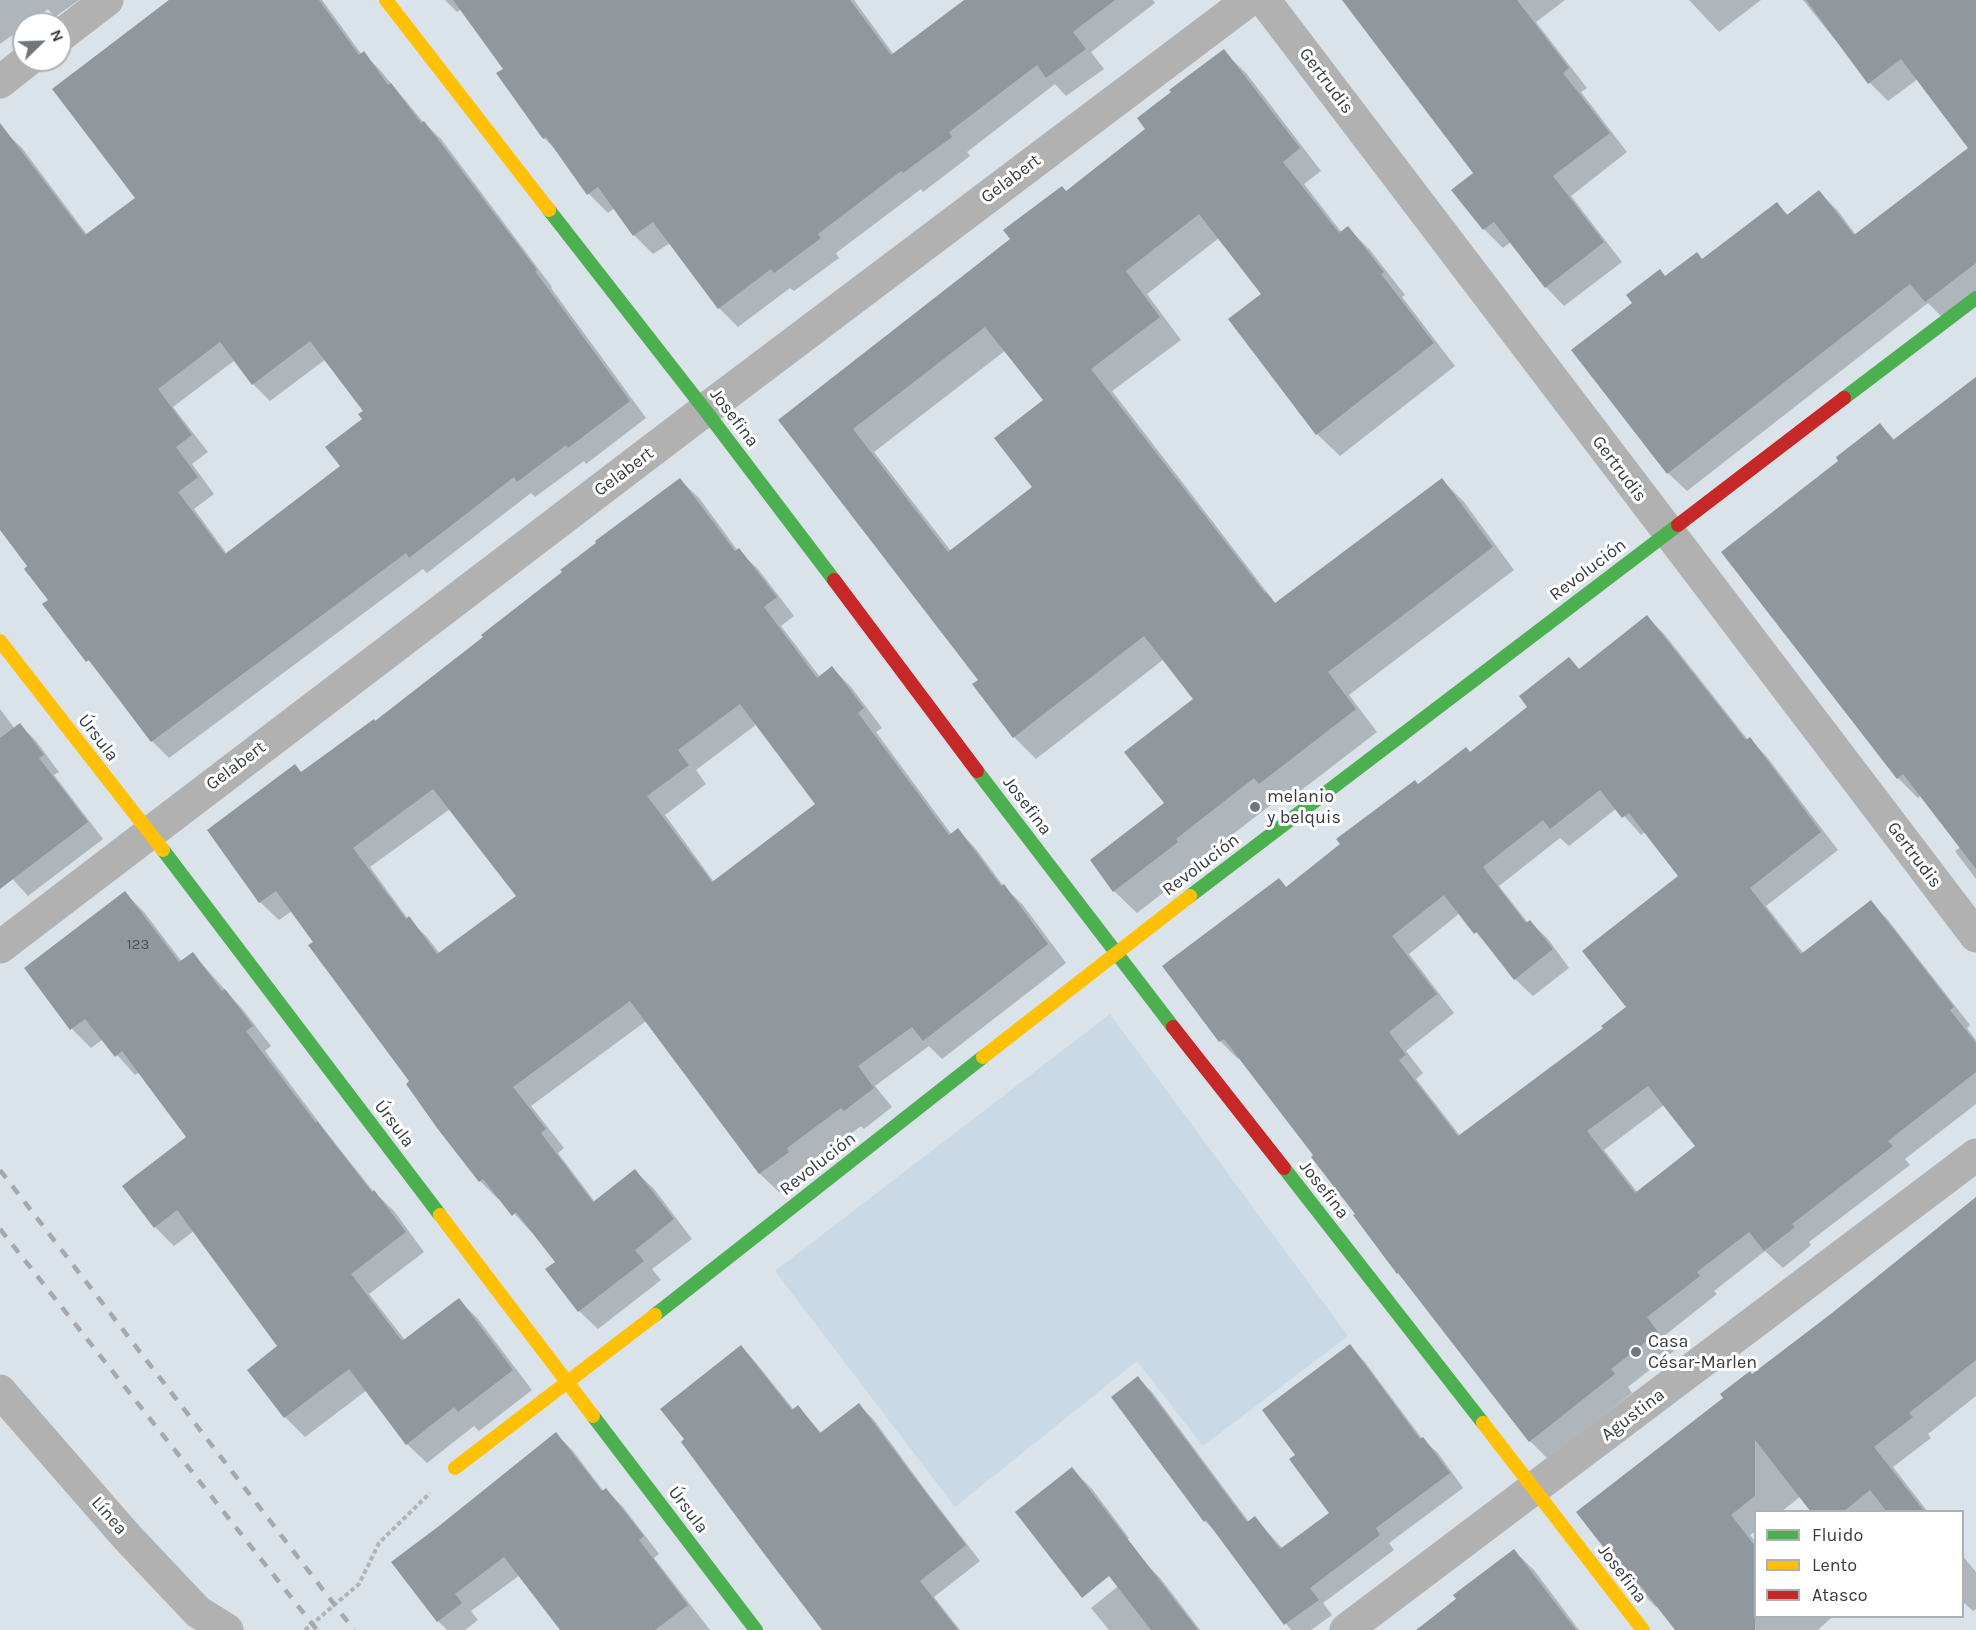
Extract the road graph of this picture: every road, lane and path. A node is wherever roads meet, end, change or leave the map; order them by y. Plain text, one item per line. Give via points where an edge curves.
1 (106, 0) edge
2 (386, 0) edge
3 (1249, 0) edge
4 (1264, 0) edge
5 (72, 27) edge
6 (13, 72) edge
7 (0, 82) edge
8 (1976, 298) edge
9 (705, 410) junction
10 (1667, 532) junction
11 (0, 641) edge
12 (149, 832) junction
13 (1976, 936) edge
14 (0, 947) edge
15 (1115, 953) junction
16 (1976, 1155) edge
17 (568, 1383) junction
18 (0, 1391) edge
19 (455, 1468) joint
20 (1535, 1489) junction
21 (227, 1630) edge
22 (305, 1630) edge
23 (756, 1630) edge
24 (1346, 1630) edge
25 (1643, 1630) edge

1 - 5 street
2 - 9 street, Josefina
3 - 9 street, Gelabert
4 - 10 street, Gertrudis
6 - 7 street
8 - 10 street, Revolución
9 - 12 street, Gelabert
9 - 15 street, Josefina
10 - 13 street, Gertrudis
10 - 15 street, Revolución
11 - 12 street, Úrsula
12 - 14 street, Gelabert
12 - 17 street, Úrsula
15 - 17 street, Revolución
15 - 20 street, Josefina
16 - 20 street, Agustina
17 - 19 street, Revolución
17 - 23 street, Úrsula
18 - 21 street, Línea via 198,1612
19 - 22 path via 379,1543 359,1584
20 - 24 street, Agustina
20 - 25 street, Josefina

